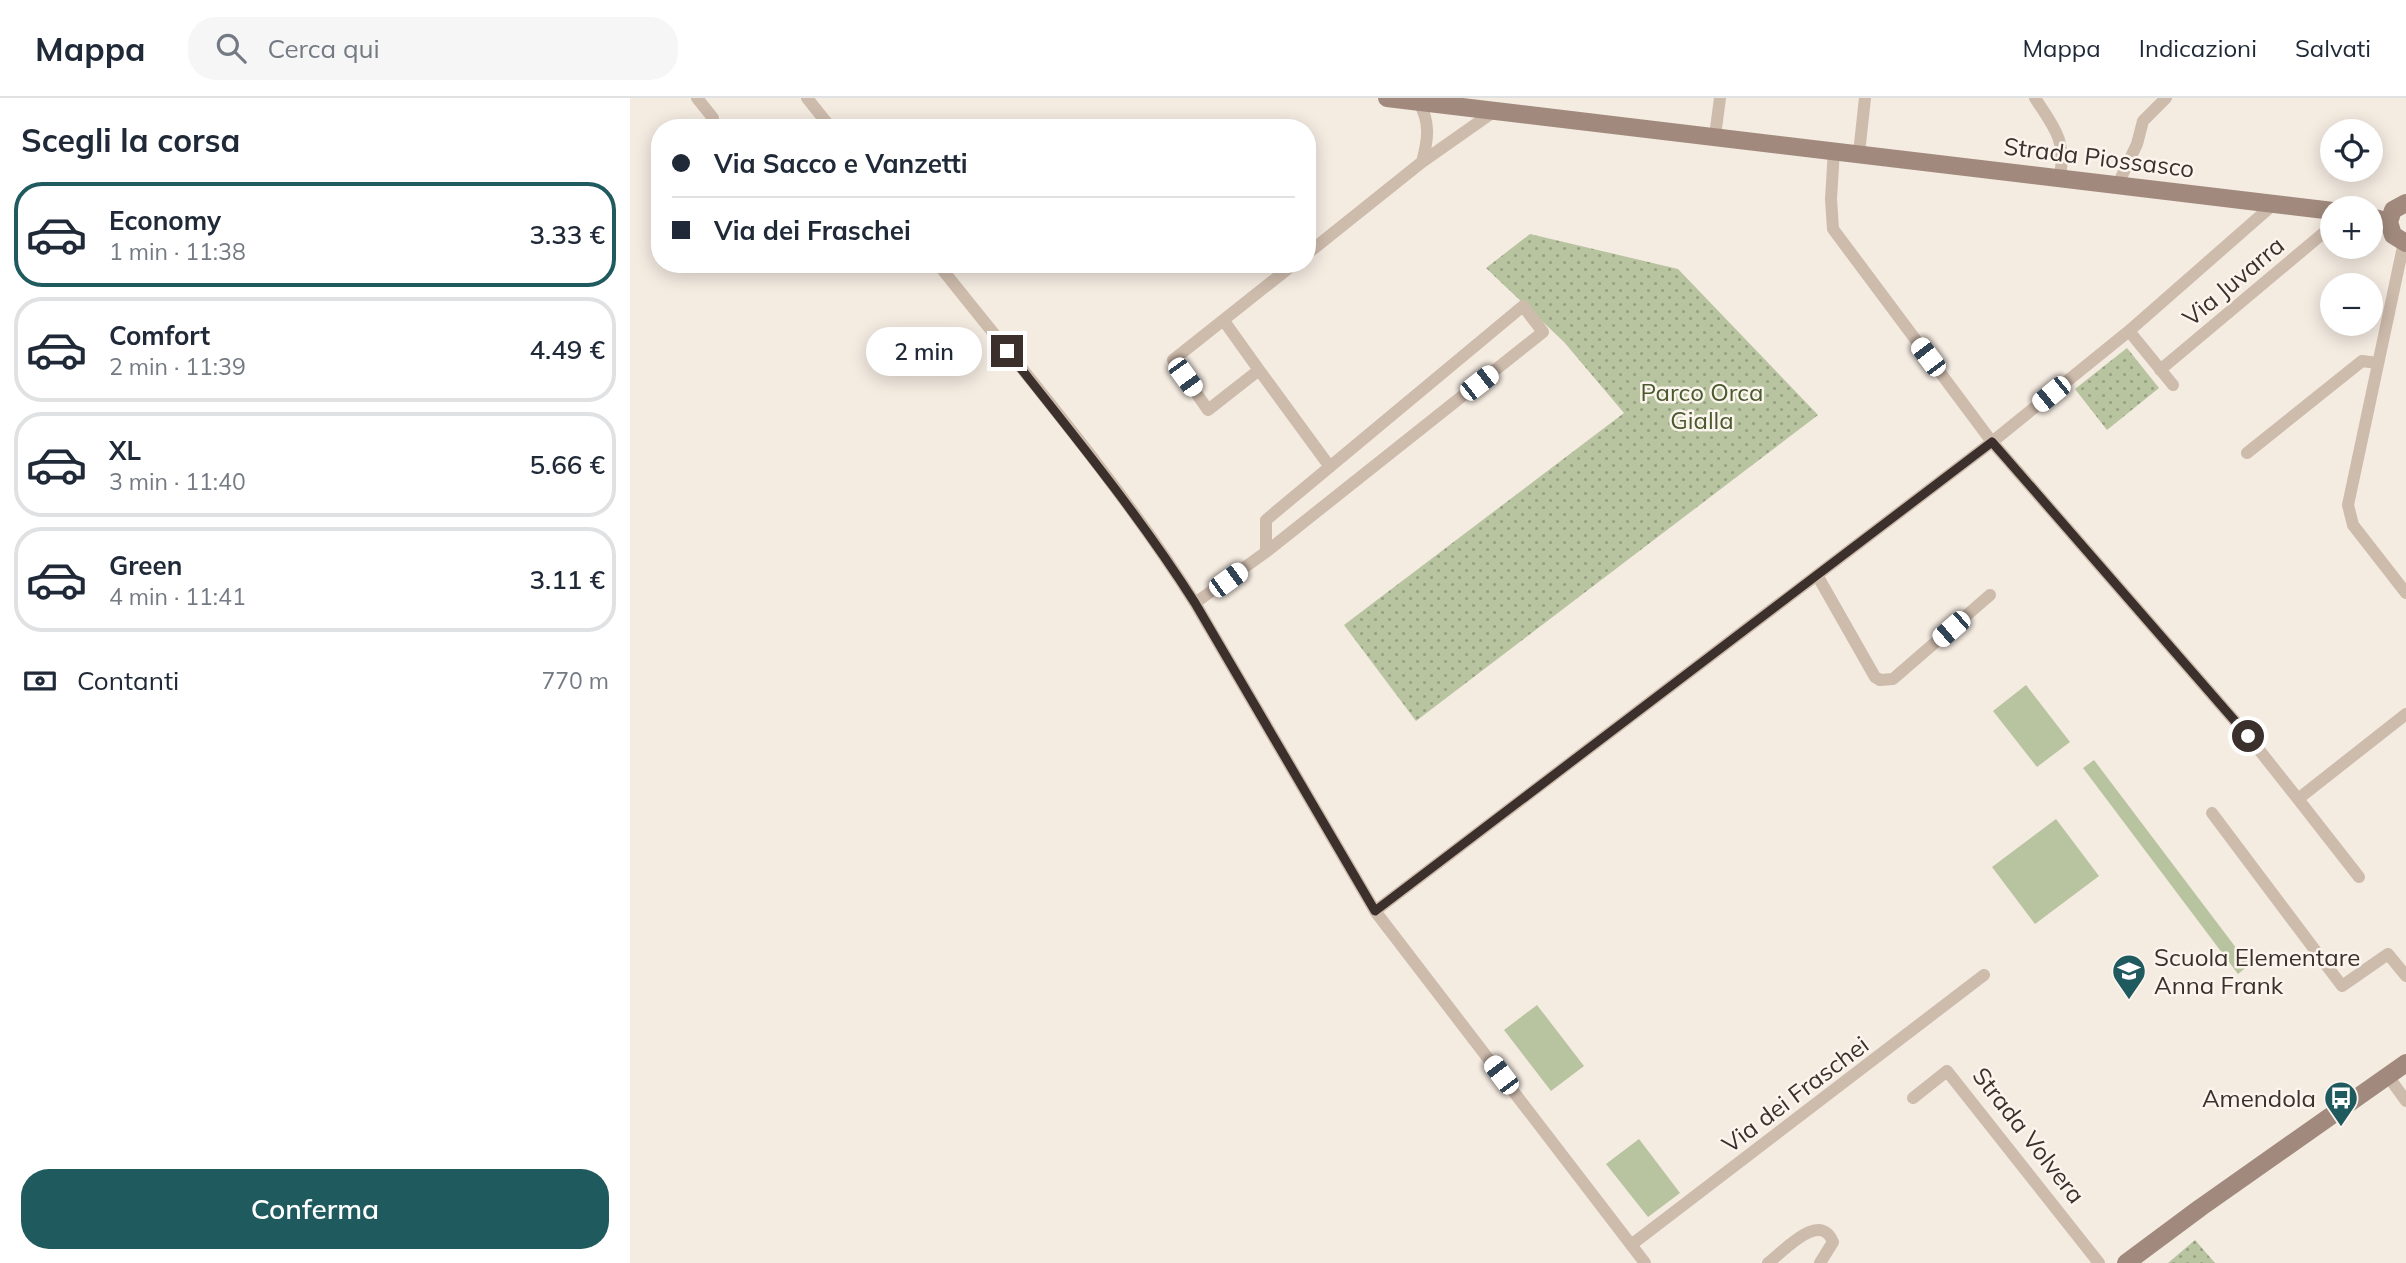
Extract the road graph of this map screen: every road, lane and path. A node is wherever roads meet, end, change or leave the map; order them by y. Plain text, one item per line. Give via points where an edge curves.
1 (697, 98) edge
2 (807, 98) edge
3 (1387, 98) edge
4 (1720, 98) edge
5 (1866, 98) edge
6 (2035, 98) edge
7 (2166, 98) edge
8 (1418, 102) junction
9 (1496, 110) junction
10 (713, 118) dead end
11 (824, 119) edge
12 (1715, 136) junction
13 (1834, 150) junction
14 (1859, 153) junction
15 (1422, 162) junction
16 (2060, 177) junction
17 (2118, 184) junction
18 (2274, 203) junction
19 (2406, 203) edge
20 (2320, 209) edge
21 (2383, 218) edge
22 (2383, 223) edge
23 (2320, 236) edge
24 (2405, 243) edge
25 (1316, 247) edge
26 (946, 273) edge
27 (1283, 273) edge
28 (1224, 321) junction
29 (2129, 331) junction
30 (2377, 363) junction
31 (1259, 370) junction
32 (2160, 370) junction
33 (2173, 385) dead end
34 (1992, 442) junction
35 (2247, 453) dead end
36 (1330, 467) junction
37 (1266, 552) junction
38 (1817, 575) junction
39 (2406, 593) edge
40 (1990, 595) dead end
41 (1195, 603) junction
42 (2406, 714) edge
43 (2298, 799) junction
44 (2212, 813) dead end
45 (2359, 877) dead end
46 (1375, 911) junction
47 (1984, 975) dead end
48 (2406, 976) edge
49 (2406, 1063) edge
50 (2388, 1076) junction
51 (1913, 1098) dead end
52 (2406, 1101) edge
53 (1631, 1245) junction
54 (1645, 1263) edge
55 (1769, 1263) edge
56 (1820, 1263) edge
57 (2099, 1263) edge
58 (2126, 1263) edge

1 - 10 street
2 - 11 street
3 - 8 street, Strada Piossasco
4 - 12 street
5 - 14 street
6 - 16 street via 2058,134
7 - 17 street via 2143,121
8 - 9 street, Strada Piossasco
8 - 15 street via 1428,126
9 - 12 street, Strada Piossasco
9 - 15 street
12 - 13 street, Strada Piossasco
13 - 14 street, Strada Piossasco
13 - 34 street via 1833,229
14 - 16 street, Strada Piossasco
15 - 25 street
16 - 17 street, Strada Piossasco
17 - 18 street, Strada Piossasco
18 - 20 street, Strada Piossasco
18 - 29 street
19 - 21 street
22 - 24 street
23 - 32 street, Via Juvarra
24 - 30 street
26 - 41 street via 1126,502
27 - 28 street
28 - 31 street
28 - 31 street via 1173,360 1208,410
29 - 32 street
29 - 34 street
30 - 35 street via 2362,361
30 - 39 street via 2348,505 2353,525
31 - 36 street
32 - 33 street
34 - 38 street
34 - 43 street
36 - 37 street via 1266,520
36 - 37 street via 1523,306 1544,332
37 - 41 street
38 - 40 street via 1880,680 1893,679
38 - 46 street
41 - 46 street
42 - 43 street
43 - 45 street
44 - 48 street via 2342,986 2388,954
46 - 53 street
47 - 53 street, Via dei Fraschei
49 - 50 street
50 - 52 street
50 - 58 street
51 - 57 street, Strada Volvera via 1947,1071
53 - 54 street
55 - 56 street via 1816,1229 1830,1234 1833,1241

